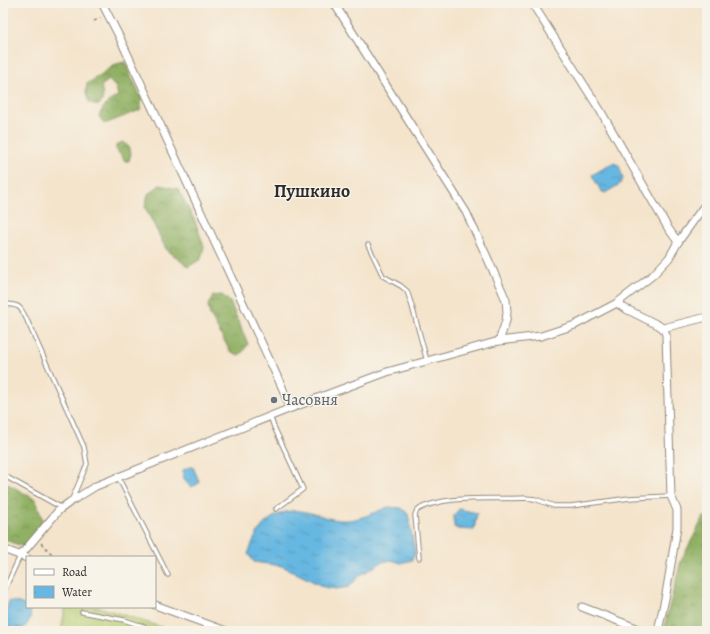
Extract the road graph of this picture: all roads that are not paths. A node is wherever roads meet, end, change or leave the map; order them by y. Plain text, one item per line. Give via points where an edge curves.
1 (102, 3) edge
2 (334, 3) edge
3 (532, 3) edge
4 (707, 202) edge
5 (678, 242) junction
6 (368, 245) dead end
7 (3, 302) edge
8 (617, 302) junction
9 (707, 317) edge
10 (663, 328) junction
11 (499, 341) junction
12 (428, 361) junction
13 (290, 408) junction
14 (270, 416) junction
15 (3, 475) edge
16 (118, 477) junction
17 (671, 496) junction
18 (72, 500) junction
19 (62, 508) junction
20 (276, 509) dead end
21 (3, 549) edge
22 (24, 557) edge
23 (419, 558) dead end
24 (168, 575) dead end
25 (3, 593) edge
26 (156, 605) edge
27 (582, 607) dead end
28 (82, 612) dead end
29 (158, 631) edge
30 (226, 631) edge
31 (644, 631) edge
32 (658, 631) edge

1 - 13 street
2 - 11 street via 466,212 506,300 506,321
3 - 5 street via 600,110
4 - 5 street
5 - 8 street via 669,258 653,275
6 - 12 lane via 383,276 407,291
7 - 18 lane via 21,307 84,447 87,464
8 - 10 street
8 - 11 street via 574,325 541,336
9 - 10 street
10 - 17 street via 668,345
11 - 12 street
12 - 13 street via 357,382
13 - 14 street
14 - 16 street
14 - 20 lane via 303,489
15 - 19 lane
16 - 18 street
16 - 24 lane
17 - 23 lane via 630,498 571,506 554,506 525,498 450,501 424,506 417,510 415,515
17 - 32 street via 677,510 677,528
18 - 19 street
19 - 22 street via 36,538
21 - 22 street
22 - 25 lane
26 - 30 street
27 - 31 street
28 - 29 lane via 124,620

